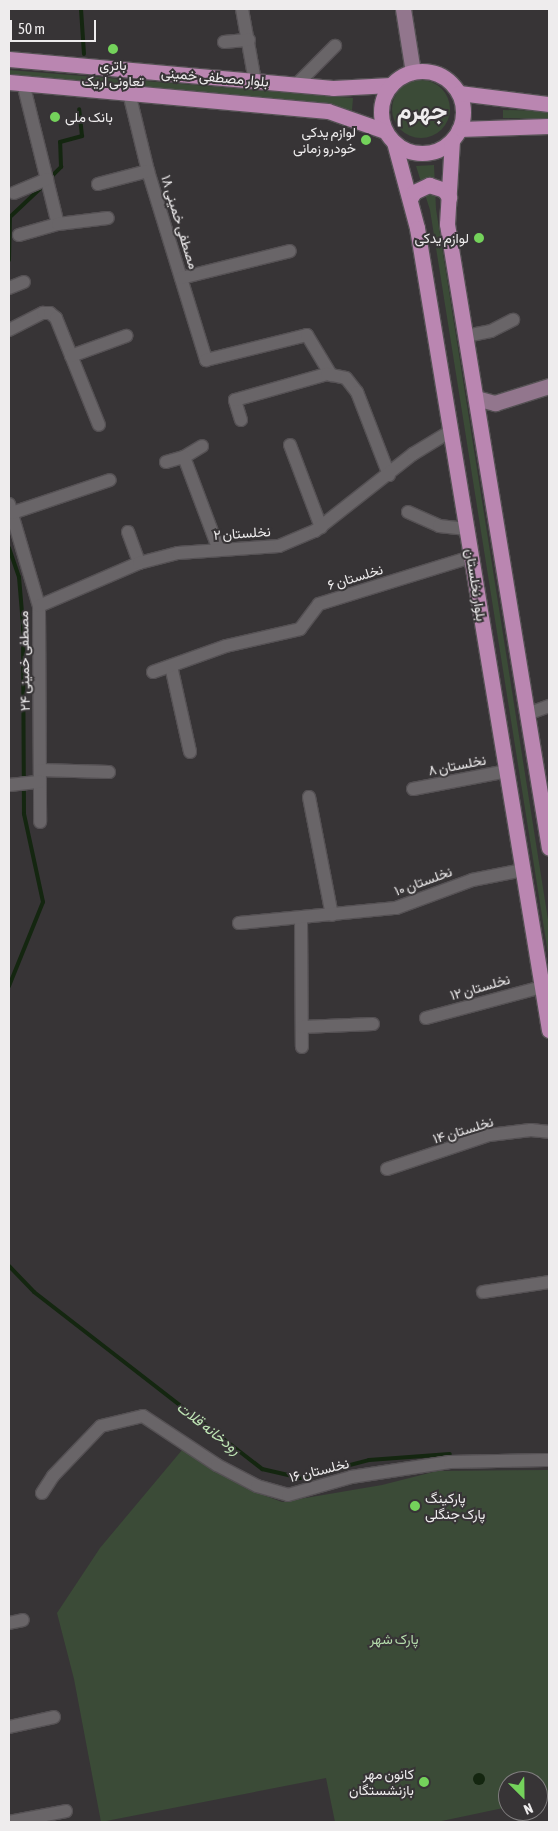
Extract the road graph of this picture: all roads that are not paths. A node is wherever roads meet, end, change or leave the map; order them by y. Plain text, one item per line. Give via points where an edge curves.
1 (242, 9) edge
2 (402, 9) edge
3 (249, 40) junction
4 (224, 42) dead end
5 (335, 46) dead end
6 (9, 58) edge
7 (413, 72) junction
8 (255, 81) junction
9 (16, 82) edge
10 (297, 84) junction
11 (390, 85) junction
12 (129, 93) junction
13 (459, 93) junction
14 (549, 104) edge
15 (549, 126) edge
16 (456, 134) junction
17 (389, 136) junction
18 (148, 171) junction
19 (47, 180) junction
20 (98, 184) dead end
21 (14, 193) dead end
22 (449, 197) junction
23 (410, 199) junction
24 (108, 218) dead end
25 (58, 224) junction
26 (19, 235) dead end
27 (290, 251) dead end
28 (181, 278) junction
29 (24, 282) dead end
30 (9, 288) edge
31 (513, 320) dead end
32 (9, 330) edge
33 (126, 336) dead end
34 (466, 336) junction
35 (71, 356) junction
36 (331, 375) junction
37 (549, 386) edge
38 (476, 398) junction
39 (241, 420) dead end
40 (99, 425) dead end
41 (451, 431) junction
42 (290, 445) dead end
43 (202, 446) dead end
44 (184, 457) junction
45 (166, 462) dead end
46 (389, 475) junction
47 (110, 480) dead end
48 (10, 509) edge
49 (408, 512) dead end
50 (321, 527) junction
51 (467, 528) junction
52 (128, 532) dead end
53 (219, 550) junction
54 (471, 557) junction
55 (139, 563) junction
56 (39, 606) junction
57 (171, 666) junction
58 (152, 672) dead end
59 (549, 706) edge
60 (527, 714) junction
61 (190, 752) dead end
62 (506, 771) junction
63 (109, 772) dead end
64 (40, 776) junction
65 (9, 785) edge
66 (413, 789) dead end
67 (309, 797) dead end
68 (40, 822) dead end
69 (547, 824) edge
70 (549, 848) edge
71 (523, 870) junction
72 (332, 916) junction
73 (301, 918) junction
74 (239, 923) dead end
75 (542, 986) junction
76 (426, 1018) dead end
77 (373, 1024) dead end
78 (302, 1027) junction
79 (549, 1030) edge
80 (302, 1047) dead end
81 (549, 1132) edge
82 (388, 1169) dead end
83 (549, 1282) edge
84 (483, 1292) dead end
85 (549, 1460) edge
86 (42, 1493) dead end
87 (23, 1620) dead end
88 (9, 1623) edge
89 (54, 1717) dead end
90 (9, 1727) edge
91 (66, 1811) dead end
92 (9, 1822) edge

1 - 3 street
2 - 7 street
3 - 4 street
3 - 8 street
5 - 10 street
6 - 8 main road, بلوار مصطفی خمینی
7 - 11 main road
7 - 13 main road via 440,75
8 - 10 main road, بلوار مصطفی خمینی
9 - 12 main road, بلوار مصطفی خمینی
9 - 19 street
10 - 11 main road, بلوار مصطفی خمینی via 333,88
11 - 17 main road via 381,107
12 - 17 main road, بلوار مصطفی خمینی via 328,111
12 - 18 street, مصطفی خمینی ۱۸
13 - 14 main road
13 - 16 main road via 462,105
15 - 16 main road
16 - 17 main road via 436,150 417,152
16 - 22 main road
17 - 23 main road, بلوار نخلستان
18 - 20 street
18 - 28 street, مصطفی خمینی ۱۸
19 - 21 street
19 - 25 street
22 - 23 main road via 437,186 429,186 421,188
22 - 34 main road via 447,224
23 - 41 main road, بلوار نخلستان
24 - 25 street
25 - 26 street
27 - 28 street
28 - 36 street, مصطفی خمینی ۱۸ via 206,360 307,335
29 - 30 street
31 - 34 street via 490,331
32 - 35 street via 50,313 56,318
33 - 35 street
34 - 38 main road
35 - 40 street
36 - 39 street via 235,400
36 - 46 street via 346,378 357,392
37 - 38 street via 495,402
38 - 60 main road
41 - 46 street, نخلستان ۲ via 413,454
41 - 51 main road, بلوار نخلستان
42 - 50 street
43 - 44 street
44 - 45 street
44 - 53 street
46 - 50 street, نخلستان ۲
47 - 48 street
48 - 56 street, مصطفی خمینی ۲۴
49 - 51 street via 439,526
50 - 53 street, نخلستان ۲ via 279,546
51 - 54 main road, بلوار نخلستان
52 - 55 street
53 - 55 street, نخلستان ۲ via 178,553
54 - 57 street, نخلستان ۶ via 319,604 300,629 226,646
54 - 62 main road, بلوار نخلستان
55 - 56 street, نخلستان ۲
56 - 64 street, مصطفی خمینی ۲۴
57 - 58 street, نخلستان ۶
57 - 61 street
59 - 60 street
60 - 69 main road
62 - 66 street, نخلستان ۸
62 - 71 main road, بلوار نخلستان
63 - 64 street
64 - 65 street
64 - 68 street, مصطفی خمینی ۲۴
67 - 72 street
69 - 70 main road
71 - 72 street, نخلستان ۱۰ via 472,880 396,908
71 - 75 main road, بلوار نخلستان
72 - 73 street, نخلستان ۱۰
73 - 74 street, نخلستان ۱۰
73 - 78 street
75 - 76 street, نخلستان ۱۲
75 - 79 main road, بلوار نخلستان
77 - 78 street
78 - 80 street
81 - 82 street, نخلستان ۱۴ via 531,1130 489,1135
83 - 84 street
85 - 86 street, نخلستان ۱۶ via 450,1462 351,1477 288,1495 257,1486 217,1465 143,1416 101,1426 53,1476
87 - 88 street
89 - 90 street
91 - 92 street

